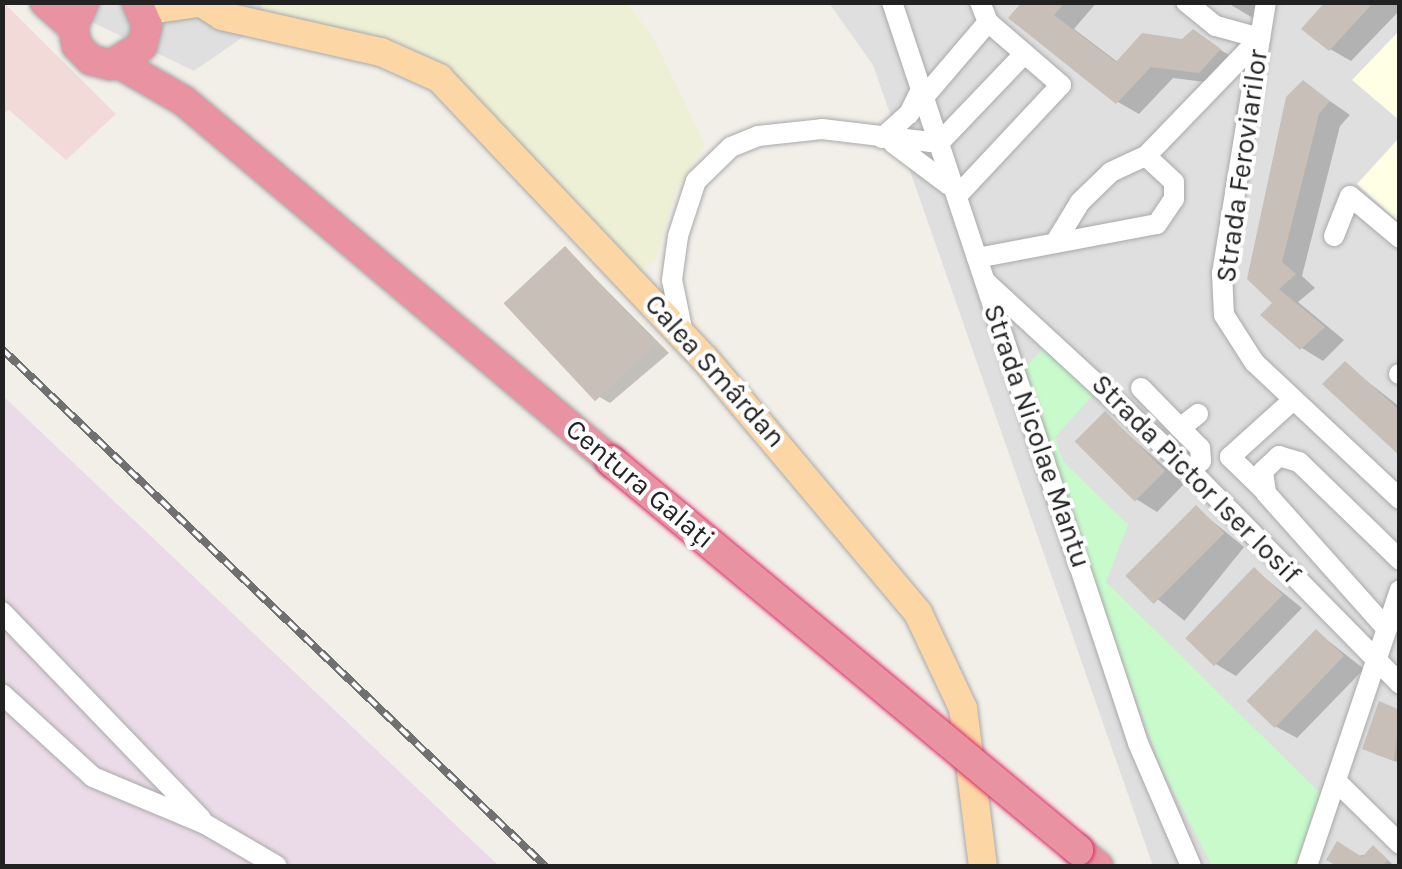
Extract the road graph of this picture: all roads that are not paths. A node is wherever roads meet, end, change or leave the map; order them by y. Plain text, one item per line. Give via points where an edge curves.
1 (45, 2) edge
2 (892, 2) edge
3 (980, 2) edge
4 (1186, 2) edge
5 (1266, 2) edge
6 (200, 3) edge
7 (140, 7) edge
8 (78, 14) edge
9 (262, 14) edge
10 (988, 22) junction
11 (1260, 38) junction
12 (1024, 54) junction
13 (131, 55) junction
14 (923, 93) junction
15 (882, 138) junction
16 (939, 143) junction
17 (1146, 156) junction
18 (957, 196) junction
19 (1334, 236) dead end
20 (1400, 238) edge
21 (1057, 240) junction
22 (978, 258) junction
23 (671, 262) junction
24 (985, 281) junction
25 (640, 288) junction
26 (684, 336) junction
27 (1141, 388) dead end
28 (1292, 401) junction
29 (1198, 414) dead end
30 (1180, 428) junction
31 (1190, 470) junction
32 (1266, 492) junction
33 (1400, 499) edge
34 (1400, 560) edge
35 (1400, 590) edge
36 (2, 612) edge
37 (1387, 628) junction
38 (1377, 662) junction
39 (1400, 684) edge
40 (2, 694) edge
41 (1336, 781) junction
42 (205, 824) junction
43 (1400, 844) edge
44 (1088, 858) edge
45 (277, 866) edge
46 (983, 866) edge
47 (1191, 866) edge
48 (1307, 866) edge

1 - 8 highway
2 - 14 street, Strada Nicolae Mantu
3 - 10 street
4 - 11 street via 1216,26
5 - 11 street, Strada Feroviarilor
6 - 7 main road
6 - 9 main road, Calea Smârdan via 214,14
7 - 13 highway
8 - 13 highway, Centura Galați via 83,54 100,64
9 - 25 main road, Calea Smârdan via 439,78
10 - 12 street
10 - 14 street
11 - 17 street
11 - 28 street, Strada Feroviarilor via 1222,273 1224,314 1254,362
12 - 16 street
12 - 18 street via 1061,85
13 - 44 highway, Centura Galați, bridge
14 - 15 street
14 - 16 street, Strada Nicolae Mantu
15 - 16 street
15 - 18 street via 930,166
15 - 23 street via 799,130 731,148 696,181
16 - 18 street, Strada Nicolae Mantu
17 - 21 street via 1110,172 1080,202
17 - 21 street via 1174,182 1166,217
18 - 22 street, Strada Nicolae Mantu
19 - 20 street via 1350,196
21 - 22 street
22 - 24 street, Strada Nicolae Mantu
23 - 25 street
23 - 26 street
24 - 31 street, Strada Pictor Iser Iosif
24 - 47 street, Strada Nicolae Mantu via 1138,743
25 - 26 main road, Calea Smârdan
26 - 46 main road, Calea Smârdan via 918,614 964,708
27 - 30 street
28 - 32 street via 1230,457
28 - 33 street, Strada Feroviarilor
29 - 30 street
30 - 31 street via 1200,448 1201,461
31 - 38 street, Strada Pictor Iser Iosif
32 - 34 street via 1264,470 1279,456 1290,457
32 - 37 street
35 - 37 street
36 - 42 street
37 - 38 street
38 - 39 street, Strada Pictor Iser Iosif
38 - 41 street
40 - 42 street via 93,777
41 - 43 street
41 - 48 street
42 - 45 street

